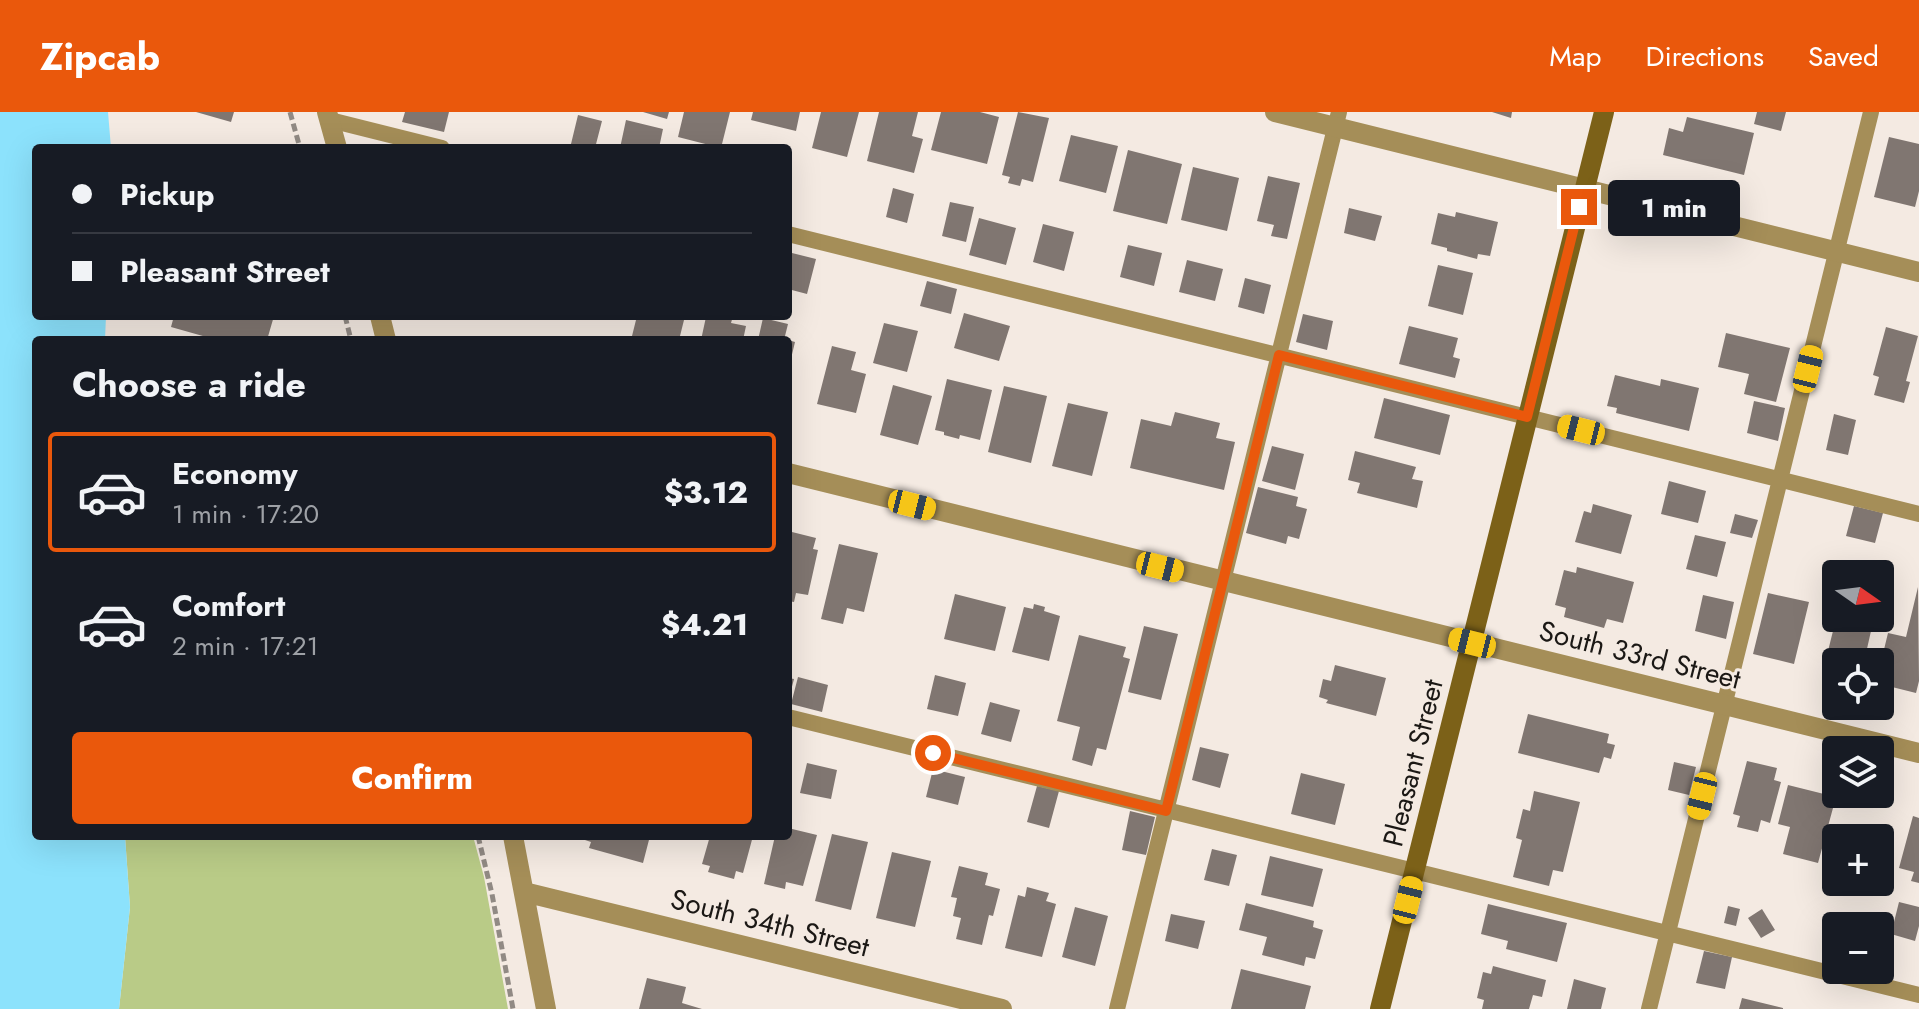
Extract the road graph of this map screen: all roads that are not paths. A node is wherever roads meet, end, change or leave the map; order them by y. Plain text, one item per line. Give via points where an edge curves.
1 (1275, 112) edge
2 (1604, 112) edge
3 (1871, 112) edge
4 (328, 116) edge
5 (1337, 119) edge
6 (336, 144) edge
7 (428, 144) edge
8 (1583, 190) junction
9 (792, 235) edge
10 (1837, 251) junction
11 (1919, 272) edge
12 (1279, 355) junction
13 (1527, 417) junction
14 (792, 474) edge
15 (1780, 479) junction
16 (1919, 514) edge
17 (1223, 582) junction
18 (1472, 643) junction
19 (1725, 704) junction
20 (792, 718) edge
21 (1919, 753) edge
22 (1166, 811) junction
23 (514, 840) edge
24 (1415, 873) junction
25 (524, 892) junction
26 (1667, 935) junction
27 (1919, 995) edge
28 (546, 1009) edge
29 (1002, 1009) edge
30 (1117, 1009) edge
31 (1380, 1009) edge
32 (1649, 1009) edge

1 - 5 street
2 - 8 street, Pleasant Street
3 - 10 lane
4 - 6 street
4 - 7 lane
5 - 8 street
5 - 12 lane
8 - 10 street
8 - 13 street, Pleasant Street
9 - 12 lane
10 - 11 street
10 - 15 lane
12 - 13 lane
12 - 17 lane
13 - 15 lane
13 - 18 street, Pleasant Street
14 - 17 street, South 33rd Street
15 - 16 lane
15 - 19 lane
17 - 18 street, South 33rd Street
17 - 22 lane
18 - 19 street, South 33rd Street
18 - 24 street, Pleasant Street
19 - 21 street, South 33rd Street
19 - 26 lane
20 - 22 lane
22 - 24 lane
22 - 30 lane
23 - 25 street
24 - 26 lane
24 - 31 street, Pleasant Street
25 - 28 street
25 - 29 street, South 34th Street
26 - 27 lane
26 - 32 lane

